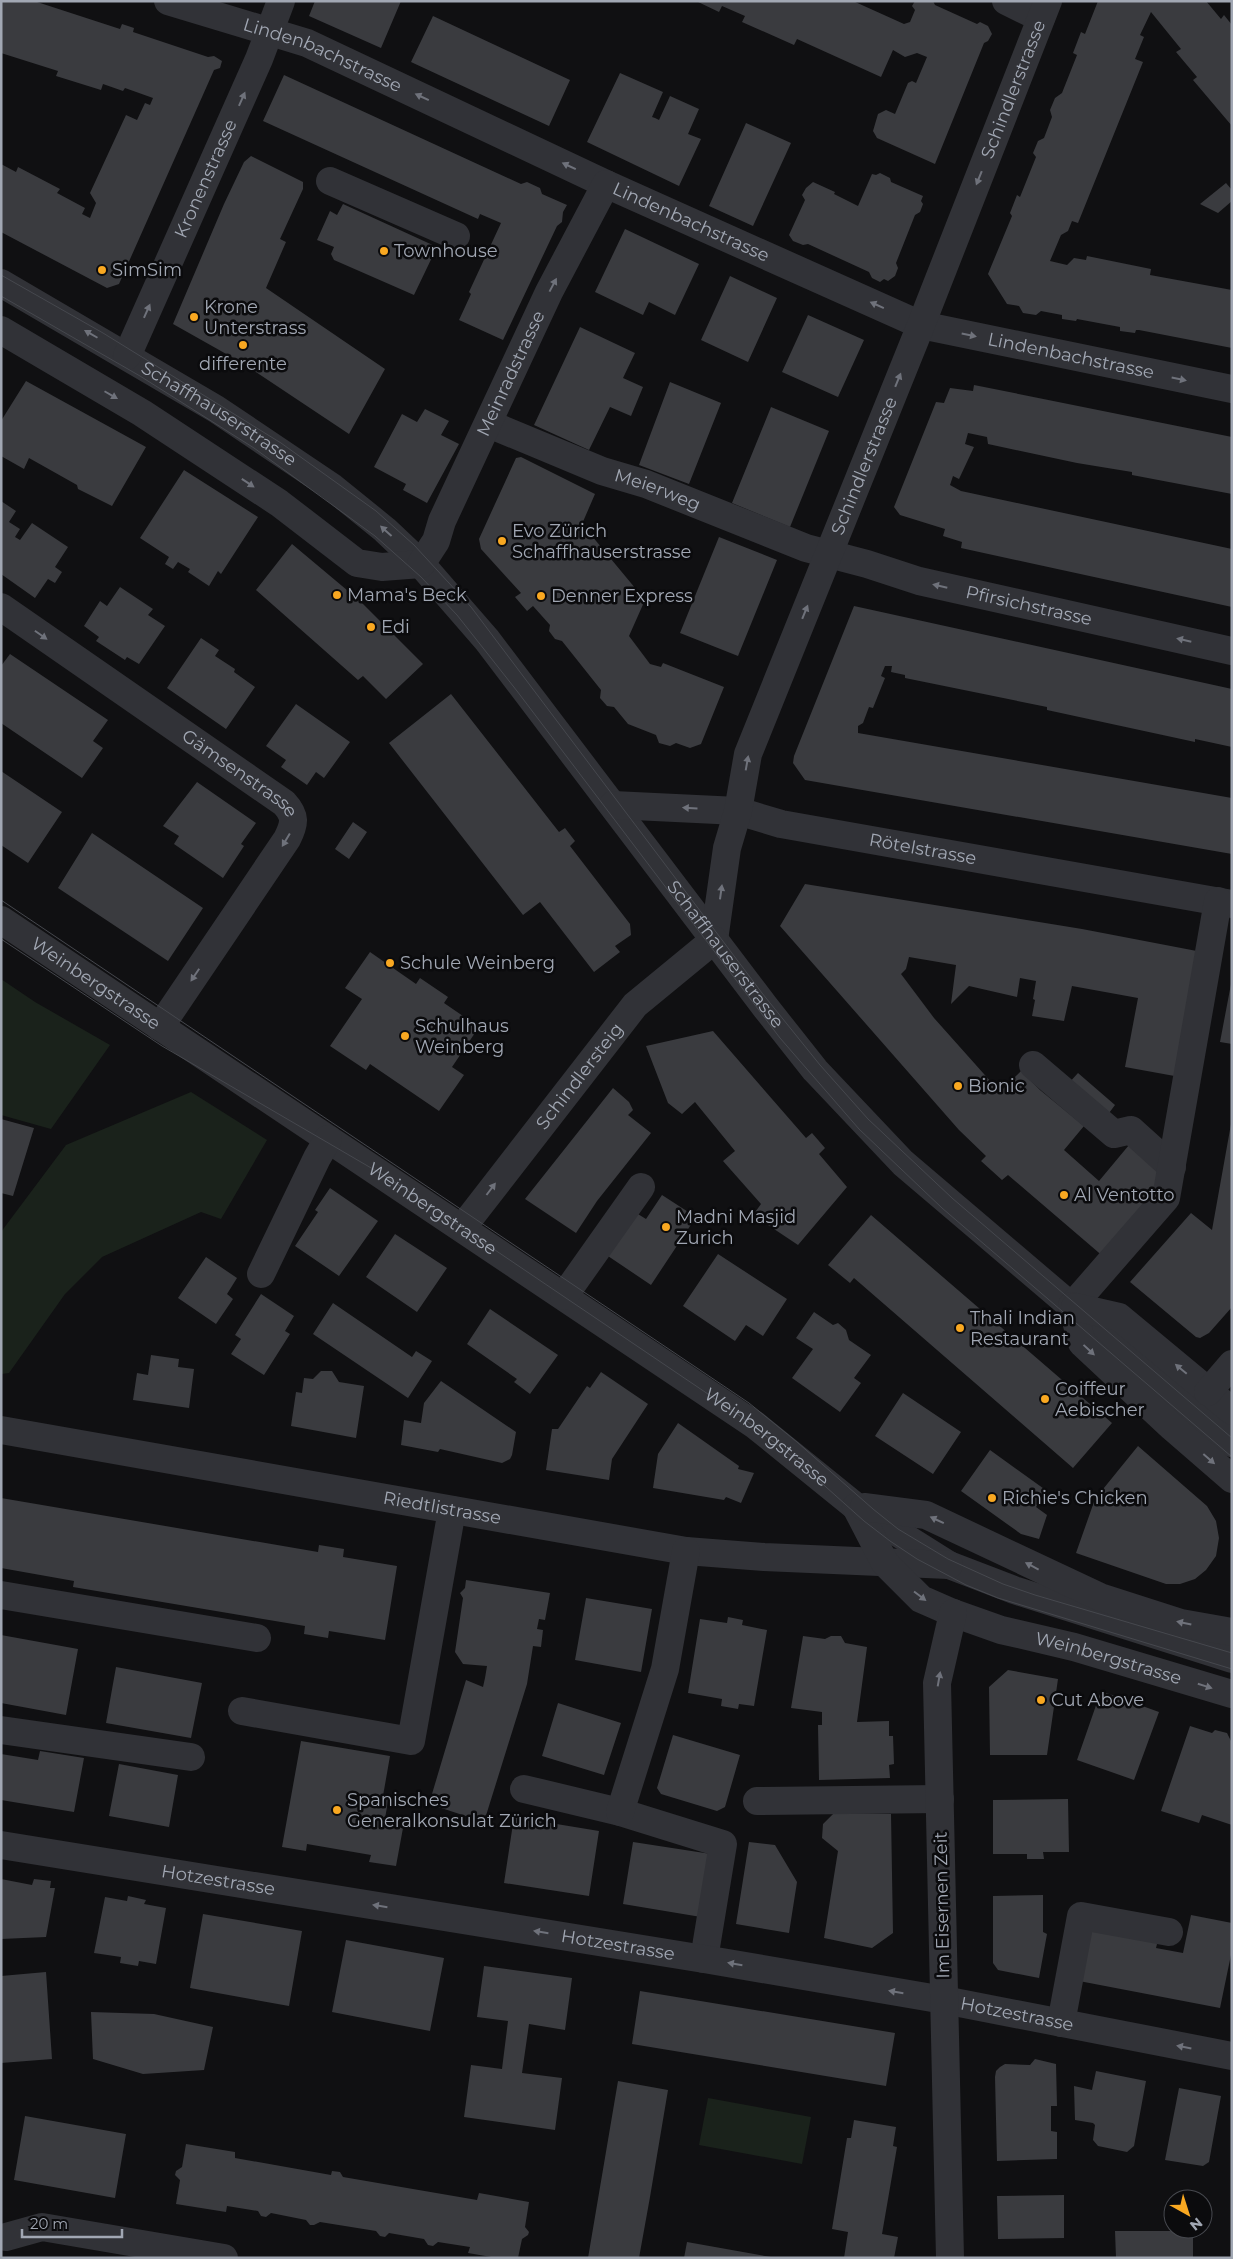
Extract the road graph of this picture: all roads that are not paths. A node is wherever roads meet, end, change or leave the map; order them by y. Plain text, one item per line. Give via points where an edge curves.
1 (168, 1) edge
2 (281, 1) edge
3 (1006, 1) edge
4 (1045, 10) edge
5 (269, 31) junction
6 (330, 181) dead end
7 (606, 184) junction
8 (456, 236) dead end
9 (1, 283) edge
10 (921, 325) junction
11 (4, 337) edge
12 (127, 356) junction
13 (1232, 389) edge
14 (489, 424) junction
15 (828, 552) junction
16 (421, 564) junction
17 (1, 607) edge
18 (1232, 651) edge
19 (613, 805) junction
20 (738, 811) junction
21 (1225, 903) edge
22 (1, 920) edge
23 (714, 940) junction
24 (160, 1027) junction
25 (1033, 1065) dead end
26 (328, 1139) junction
27 (1172, 1168) junction
28 (640, 1188) dead end
29 (462, 1228) junction
30 (261, 1274) dead end
31 (564, 1296) junction
32 (1072, 1306) junction
33 (1232, 1364) edge
34 (1208, 1392) junction
35 (1232, 1411) edge
36 (1, 1430) edge
37 (1232, 1443) edge
38 (1232, 1479) edge
39 (855, 1506) junction
40 (452, 1510) junction
41 (981, 1541) junction
42 (923, 1549) junction
43 (686, 1551) junction
44 (885, 1563) junction
45 (949, 1565) junction
46 (1, 1595) edge
47 (953, 1613) junction
48 (1232, 1632) edge
49 (257, 1638) dead end
50 (1232, 1659) edge
51 (1232, 1694) edge
52 (242, 1712) dead end
53 (1, 1730) edge
54 (191, 1756) dead end
55 (524, 1789) dead end
56 (940, 1799) junction
57 (757, 1801) dead end
58 (620, 1812) junction
59 (1, 1845) edge
60 (1169, 1932) dead end
61 (704, 1959) junction
62 (944, 2000) junction
63 (1061, 2023) junction
64 (1232, 2056) edge
65 (8, 2241) edge
66 (224, 2258) edge
67 (950, 2258) edge

1 - 5 street, Lindenbachstrasse
2 - 5 street, Kronenstrasse
3 - 4 street
4 -> 10 street, Schindlerstrasse
7 -> 5 street, Lindenbachstrasse via 307,43
12 -> 5 street, Kronenstrasse
6 - 8 street
10 -> 7 street, Lindenbachstrasse
14 -> 7 street, Meinradstrasse via 549,292
12 -> 9 street, Schaffhauserstrasse
10 -> 13 street, Lindenbachstrasse
15 -> 10 street, Schindlerstrasse
11 -> 16 street via 142,412 279,503 357,562 382,567
16 -> 12 street, Schaffhauserstrasse via 332,487 216,409
14 - 15 street, Meierweg via 602,471 646,484 806,548
14 - 16 street, Meinradstrasse via 442,521 436,541
18 -> 15 street, Pfirsichstrasse via 919,581
20 -> 15 street, Schindlerstrasse via 748,754
16 - 19 street, Schaffhauserstrasse via 487,640
17 -> 24 street, Gämsenstrasse via 284,803 292,813 293,828 287,839
20 -> 19 street, Rötelstrasse
19 - 23 street, Schaffhauserstrasse
20 - 21 street, Rötelstrasse via 781,824
23 -> 20 street, Schindlerstrasse via 727,848
21 - 27 street
22 - 24 street, Weinbergstrasse
29 -> 23 street, Schindlersteig via 634,1005
23 - 32 street, Schaffhauserstrasse via 815,1070 903,1163
24 - 26 street, Weinbergstrasse
25 - 27 street via 1114,1134 1131,1130
26 - 29 street, Weinbergstrasse
26 - 30 street
27 - 32 street via 1166,1198
28 - 31 street
29 - 31 street, Weinbergstrasse
31 - 39 street, Weinbergstrasse via 755,1426
34 -> 32 street, Schaffhauserstrasse via 1119,1317
32 - 37 street, Schaffhauserstrasse
32 -> 38 street via 1082,1343
33 - 34 street
34 - 35 street, Schaffhauserstrasse
36 - 40 street, Riedtlistrasse
41 -> 39 street via 926,1515
39 - 42 street, Weinbergstrasse
39 - 44 street, Weinbergstrasse
40 - 43 street, Riedtlistrasse
40 - 52 street via 411,1742
41 - 42 street
48 -> 41 street via 1181,1623 1100,1597
42 - 44 street
42 - 45 street, Weinbergstrasse
43 - 44 street, Riedtlistrasse
43 - 58 street via 665,1669
44 - 45 street, Riedtlistrasse
44 -> 47 street, Weinbergstrasse via 921,1599
45 - 50 street, Weinbergstrasse via 1014,1590
46 - 49 street
47 -> 51 street, Weinbergstrasse via 1001,1630 1074,1647
56 -> 47 street, Im Eisernen Zeit via 937,1683
53 - 54 street
55 - 58 street
56 - 57 street
56 - 62 street, Im Eisernen Zeit
58 - 61 street via 723,1844
61 -> 59 street, Hotzestrasse
60 - 63 street via 1081,1916
62 -> 61 street, Hotzestrasse
62 - 63 street, Hotzestrasse
62 - 67 street, Im Eisernen Zeit
64 -> 63 street, Hotzestrasse
65 - 66 street via 42,2227

